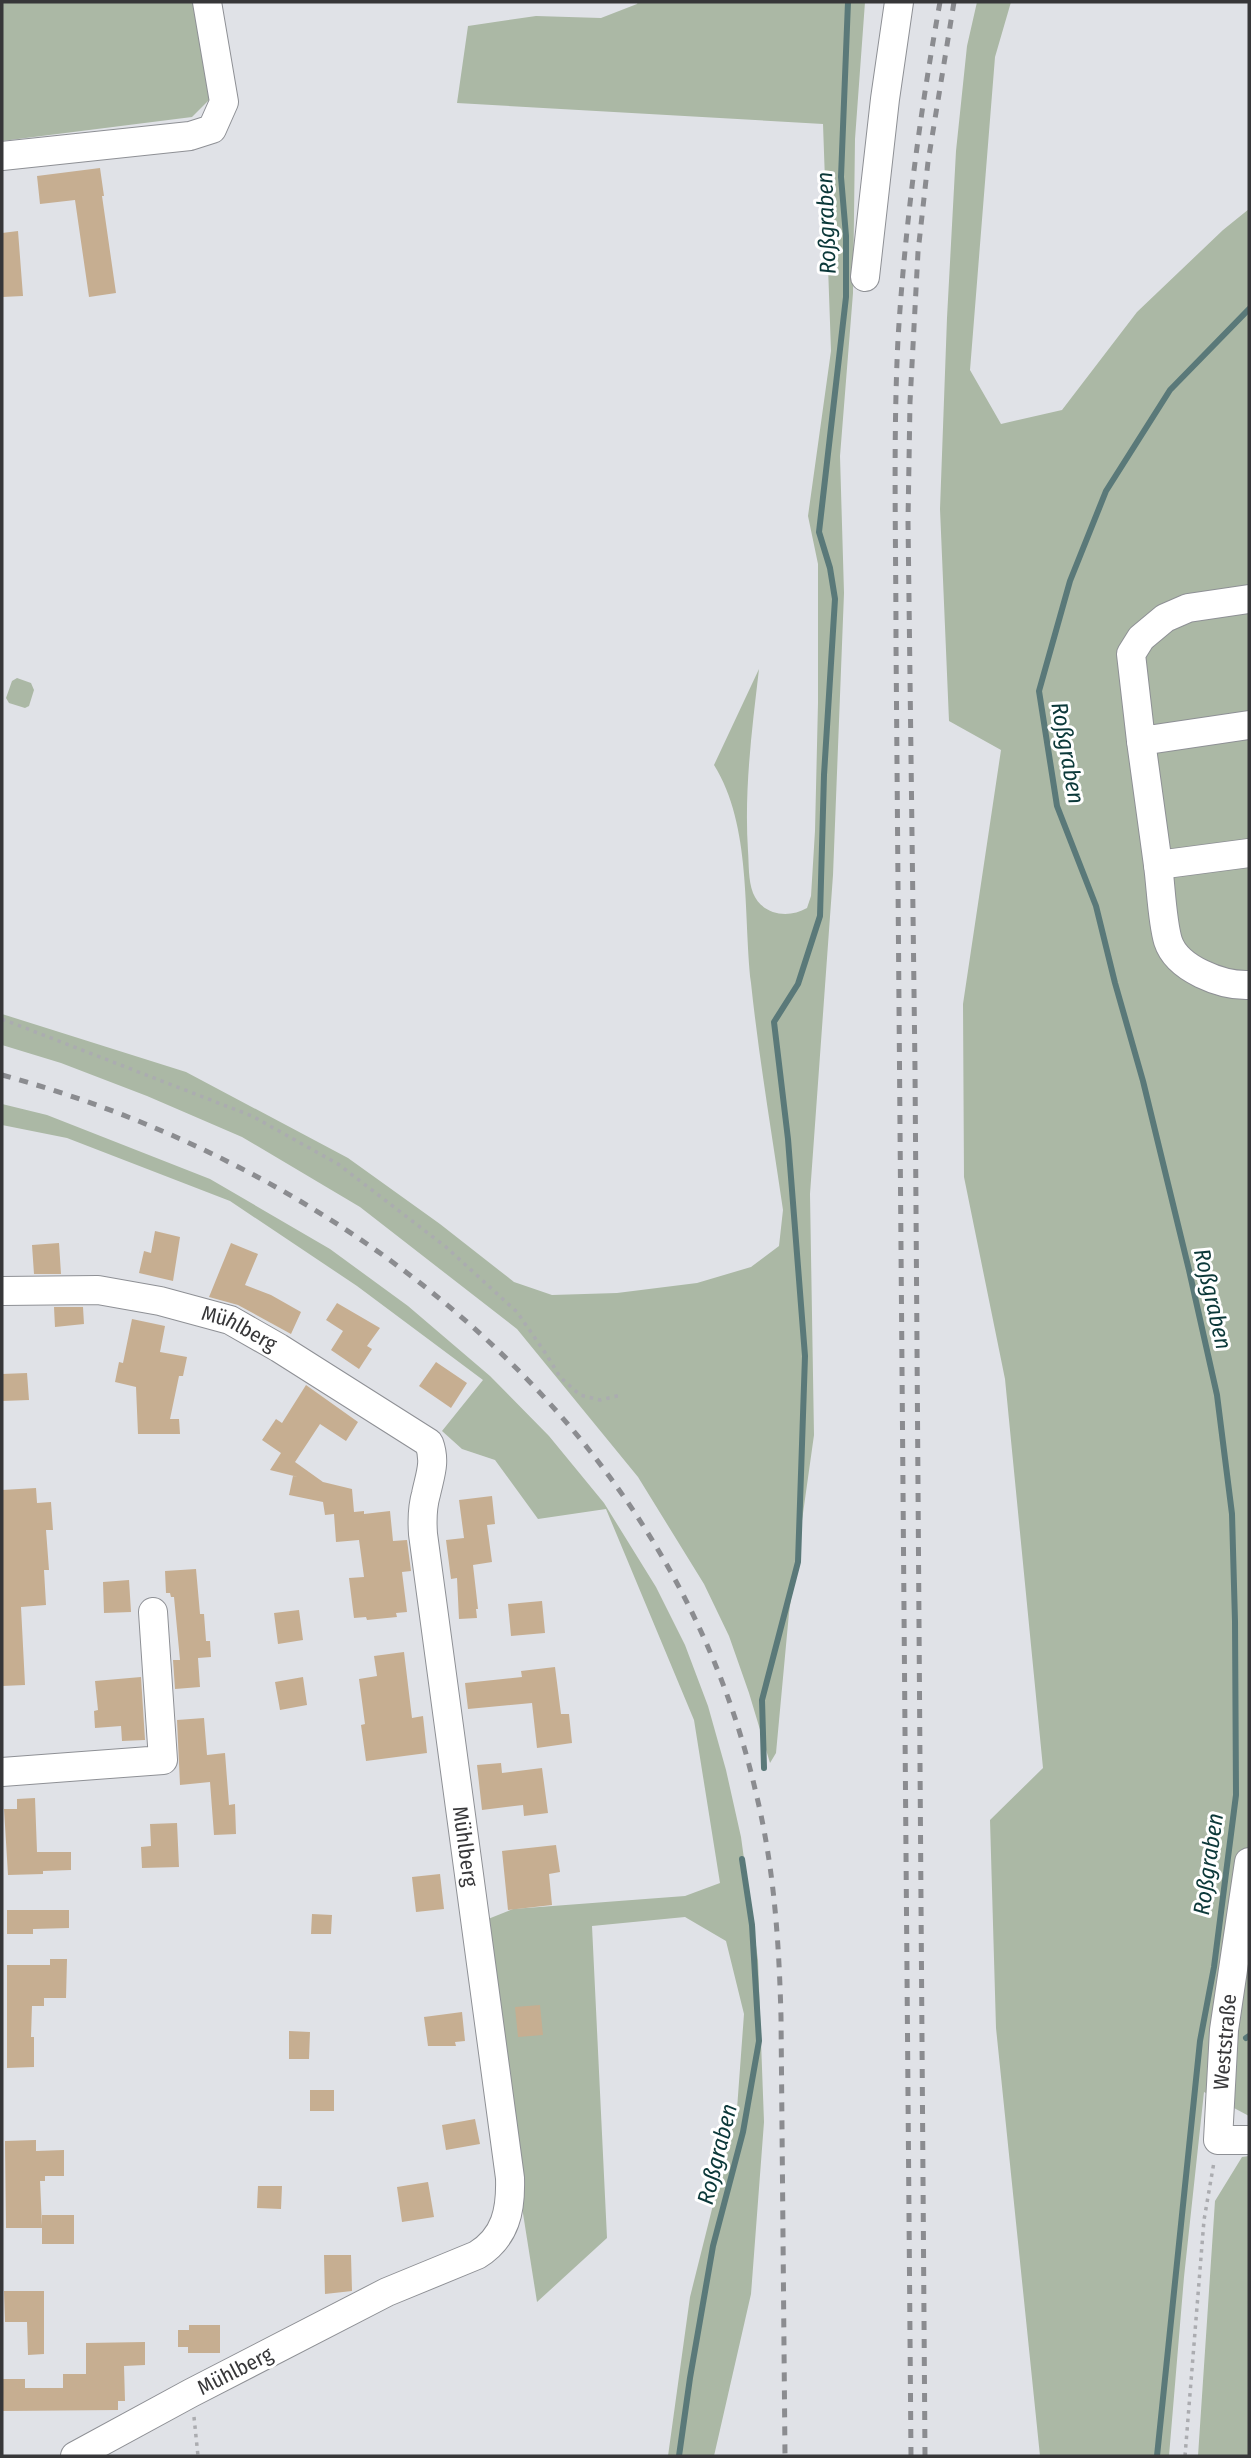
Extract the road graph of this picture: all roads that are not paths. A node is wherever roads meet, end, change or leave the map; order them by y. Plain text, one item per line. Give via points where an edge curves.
1 (207, 2) edge
2 (900, 2) edge
3 (2, 156) edge
4 (865, 277) dead end
5 (1249, 599) edge
6 (1249, 725) edge
7 (1141, 741) junction
8 (1249, 853) edge
9 (1158, 865) junction
10 (1249, 985) edge
11 (2, 1291) edge
12 (152, 1612) dead end
13 (2, 1772) edge
14 (1249, 1861) edge
15 (1249, 2140) edge
16 (75, 2456) edge

1 - 3 street via 224,102 212,129 190,136
2 - 4 street
5 - 7 street via 1188,608 1165,618 1141,638 1131,654
6 - 7 street
7 - 9 street
8 - 9 street
9 - 10 street via 1168,942 1179,957 1209,979
11 - 16 street, Mühlberg via 98,1290 230,1320 429,1443 433,1466 422,1514 423,1534 510,2178 507,2219 489,2248 387,2292
12 - 13 street via 163,1760
14 - 15 street, Weststraße via 1224,2030 1218,2140

